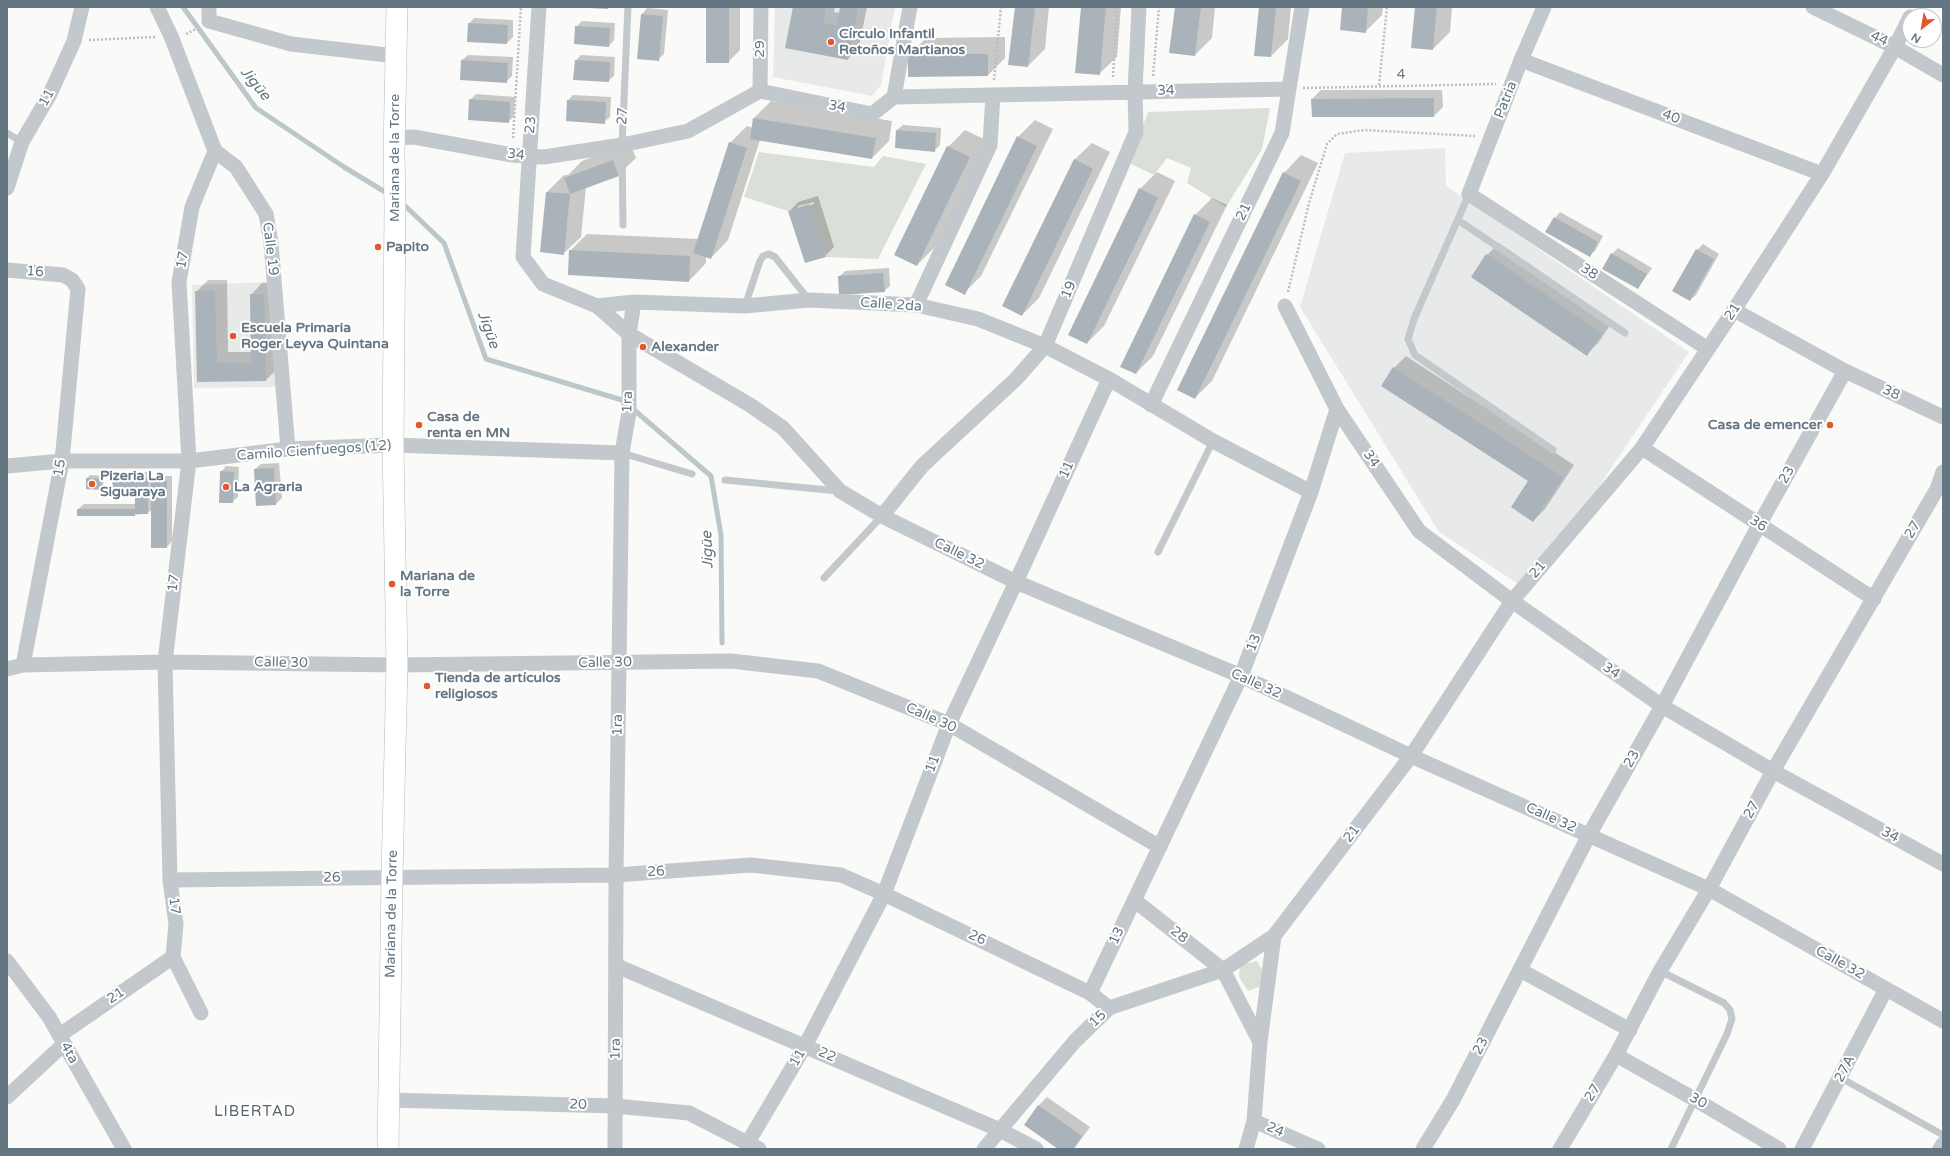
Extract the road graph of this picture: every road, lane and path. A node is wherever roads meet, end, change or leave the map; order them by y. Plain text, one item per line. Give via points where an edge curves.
1 (82, 7) edge
2 (157, 7) edge
3 (397, 7) edge
4 (521, 7) edge
5 (539, 7) edge
6 (628, 7) edge
7 (760, 7) edge
8 (910, 7) edge
9 (1001, 7) edge
10 (1117, 7) edge
11 (1139, 7) edge
12 (1159, 7) edge
13 (1302, 7) edge
14 (1387, 7) edge
15 (1544, 7) edge
16 (1813, 7) edge
17 (209, 14) edge
18 (1902, 33) edge
19 (172, 36) junction
20 (74, 41) junction
21 (1895, 47) junction
22 (396, 56) junction
23 (1521, 60) junction
24 (1943, 75) edge
25 (1513, 84) junction
26 (1379, 85) junction
27 (1289, 89) junction
28 (760, 91) junction
29 (1135, 91) junction
30 (1152, 91) junction
31 (1112, 92) junction
32 (993, 95) junction
33 (894, 97) junction
34 (7, 133) edge
35 (1491, 136) junction
36 (394, 138) junction
37 (22, 142) junction
38 (622, 145) junction
39 (215, 151) junction
40 (512, 155) junction
41 (528, 156) junction
42 (1822, 174) junction
43 (7, 188) edge
44 (1469, 194) junction
45 (1458, 220) junction
46 (623, 225) dead end
47 (7, 270) edge
48 (63, 275) joint
49 (543, 284) joint
50 (809, 300) junction
51 (634, 302) junction
52 (916, 305) junction
53 (597, 306) junction
54 (745, 306) junction
55 (1285, 306) joint
56 (1734, 310) junction
57 (1625, 333) dead end
58 (629, 334) junction
59 (1046, 346) junction
60 (1708, 349) junction
61 (1846, 371) junction
62 (1109, 379) junction
63 (1151, 405) junction
64 (1337, 409) junction
65 (1943, 417) edge
66 (1213, 441) junction
67 (394, 445) junction
68 (1642, 448) junction
69 (288, 449) junction
70 (1553, 450) dead end
71 (622, 453) junction
72 (62, 461) junction
73 (189, 461) junction
74 (7, 466) edge
75 (1943, 472) edge
76 (692, 474) dead end
77 (725, 480) dead end
78 (840, 491) junction
79 (1311, 492) junction
80 (882, 516) junction
81 (1759, 525) junction
82 (1158, 552) dead end
83 (824, 578) dead end
84 (1016, 582) junction
85 (1874, 599) junction
86 (1512, 601) junction
87 (165, 662) junction
88 (618, 663) junction
89 (23, 665) junction
90 (397, 665) junction
91 (7, 669) edge
92 (1241, 676) junction
93 (1662, 706) junction
94 (949, 724) junction
95 (1411, 756) junction
96 (1773, 771) junction
97 (1590, 835) junction
98 (1160, 846) junction
99 (1943, 864) edge
100 (616, 875) junction
101 (392, 877) junction
102 (170, 880) junction
103 (1709, 889) junction
104 (884, 894) junction
105 (1134, 900) junction
106 (1274, 936) junction
107 (173, 957) junction
108 (7, 962) edge
109 (617, 966) junction
110 (1223, 970) junction
111 (1520, 970) junction
112 (1660, 971) junction
113 (1886, 989) junction
114 (1090, 993) junction
115 (1109, 1008) junction
116 (201, 1014) dead end
117 (1942, 1018) edge
118 (1630, 1030) junction
119 (62, 1039) junction
120 (1260, 1042) junction
121 (805, 1046) junction
122 (1616, 1056) junction
123 (1841, 1078) junction
124 (7, 1097) edge
125 (388, 1100) junction
126 (1696, 1100) junction
127 (615, 1106) junction
128 (1254, 1120) junction
129 (1000, 1130) junction
130 (1943, 1135) edge
131 (1943, 1144) edge
132 (753, 1146) edge
133 (124, 1149) edge
134 (388, 1149) edge
135 (615, 1149) edge
136 (984, 1149) edge
137 (1036, 1149) edge
138 (1246, 1149) edge
139 (1318, 1149) edge
140 (1423, 1149) edge
141 (1560, 1149) edge
142 (1671, 1149) edge
143 (1779, 1149) edge
144 (1802, 1149) edge
145 (1940, 1149) edge

1 - 20 street, 11
2 - 19 street
3 - 22 street, Mariana de la Torre
4 - 40 path
5 - 41 street, 23
6 - 38 lane, 27
7 - 28 street, 29
8 - 33 street
9 - 32 path
10 - 31 path
11 - 29 street, 19
12 - 30 path
13 - 27 street, 21
14 - 26 path
15 - 23 street, Patria
16 - 21 street, 44
17 - 22 street via 291,44
18 - 21 street, 21
19 - 20 path
19 - 39 street
20 - 37 street, 11 via 50,94
21 - 24 street, 44
21 - 42 street, 21
22 - 36 street, Mariana de la Torre
23 - 25 street, Patria
23 - 42 street, 40
25 - 26 path, 4
25 - 35 street, Patria
26 - 27 path, 4
27 - 30 street, 34
27 - 63 street, 21 via 1282,133
28 - 33 street, 34 via 872,114
28 - 38 street, 34 via 688,131
29 - 30 street, 34
29 - 31 street, 34
29 - 59 street, 19 via 1136,132
31 - 32 street, 34
32 - 33 street, 34
32 - 52 street via 990,145
34 - 37 lane
35 - 44 street, Patria
35 - 55 path via 1365,130 1337,134 1327,144 1309,203
36 - 40 street, 34 via 414,137
36 - 67 street, Mariana de la Torre
37 - 43 street, 11
38 - 41 street, 34 via 544,157
38 - 46 lane, 27
39 - 69 street, Calle 19 via 236,167 266,214 271,244
39 - 73 street, 17 via 192,207 179,282
40 - 41 street, 34
41 - 49 street, 23 via 523,257
42 - 56 street, 21
44 - 45 lane
44 - 60 street, 38
45 - 57 lane
45 - 70 lane via 1414,319 1408,339 1415,355
47 - 48 street, 16
48 - 72 street, 15 via 72,280 78,289
49 - 53 street, Calle 2da
50 - 52 street, Calle 2da
50 - 54 street, Calle 2da
50 - 54 lane via 775,257 769,254 763,256 760,261
51 - 53 street, Calle 2da
51 - 54 street, Calle 2da
51 - 58 street, 1ra
52 - 59 street, Calle 2da via 978,319
53 - 58 street, Calle 32
55 - 64 street
56 - 60 street, 21
56 - 61 street, 38
58 - 71 street, 1ra via 629,412
58 - 78 street, Calle 32 via 750,405 783,428
59 - 62 street, Calle 2da
59 - 80 street, 19 via 1016,379 922,466
60 - 68 street, 21
61 - 65 street, 38
61 - 81 street, 23
62 - 63 street, Calle 2da
62 - 84 street, 11
63 - 66 street, Calle 2da
64 - 79 street, 13
64 - 86 street, 34 via 1420,531
66 - 79 street
66 - 82 lane
67 - 69 street, Camilo Cienfuegos (12)
67 - 71 street, Camilo Cienfuegos (12)
67 - 90 street, Mariana de la Torre
68 - 81 street, 36
68 - 86 street, 21
69 - 73 street, Camilo Cienfuegos (12)
71 - 76 lane
71 - 88 street, 1ra
72 - 73 street, Camilo Cienfuegos (12)
72 - 74 street, Camilo Cienfuegos (12)
72 - 89 street, 15
73 - 87 street, 17
75 - 85 street, 27 via 1937,489
77 - 78 lane
78 - 80 street, Calle 32
79 - 92 street, 13
80 - 83 lane
80 - 84 street, Calle 32
81 - 85 street, 36
81 - 93 street, 23
84 - 92 street, Calle 32
84 - 94 street, 11
85 - 96 street, 27
86 - 93 street, 34
86 - 95 street, 21
87 - 89 street, Calle 30
87 - 90 street, Calle 30
87 - 102 street, 17
88 - 90 street, Calle 30
88 - 94 street, Calle 30 via 731,660 818,671
88 - 100 street, 1ra
89 - 91 street, Calle 30
90 - 101 street, Mariana de la Torre
92 - 95 street, Calle 32
92 - 98 street, 13
93 - 96 street, 34
93 - 97 street, 23
94 - 98 street, Calle 30
94 - 104 street, 11
95 - 97 street, Calle 32
95 - 106 street, 21
96 - 99 street, 34
96 - 103 street, 27
97 - 103 street, Calle 32
97 - 111 street, 23
98 - 105 street, 13
100 - 101 street, 26
100 - 104 street, 26 via 751,865 841,875
100 - 109 street, 1ra
101 - 102 street, 26
101 - 125 street, Mariana de la Torre
102 - 107 street, 17 via 176,924
103 - 112 street, 27
103 - 113 street, Calle 32
104 - 114 street, 26
104 - 121 street, 11
105 - 110 street, 28
105 - 114 street, 13
106 - 110 street, 15
106 - 120 street, 21
107 - 116 street
107 - 119 street, 21
108 - 119 street, 4ta via 49,1017
109 - 121 street, 22
109 - 127 street, 1ra
110 - 115 street, 15
110 - 120 street
111 - 118 street
111 - 140 street, 23 via 1453,1100
112 - 118 street, 27
112 - 126 lane via 1715,997 1730,1010 1732,1019 1727,1034
113 - 117 street, Calle 32
113 - 123 street, 27A
114 - 115 street, 26
115 - 129 street, 15 via 1075,1041
118 - 122 street, 27
119 - 124 street, 21
119 - 133 street, 4ta
120 - 128 street, 21
121 - 129 street, 22
121 - 132 street, 11
122 - 126 street, 30
122 - 141 street, 27
123 - 130 lane
123 - 144 street, 27A
125 - 127 street, 20
125 - 134 street, Mariana de la Torre
126 - 142 lane
126 - 143 street, 30
127 - 132 street, 20 via 689,1112
127 - 135 street, 1ra
128 - 138 street, 21
128 - 139 street, 24
129 - 136 street, 15
129 - 137 street, 22
131 - 145 street

